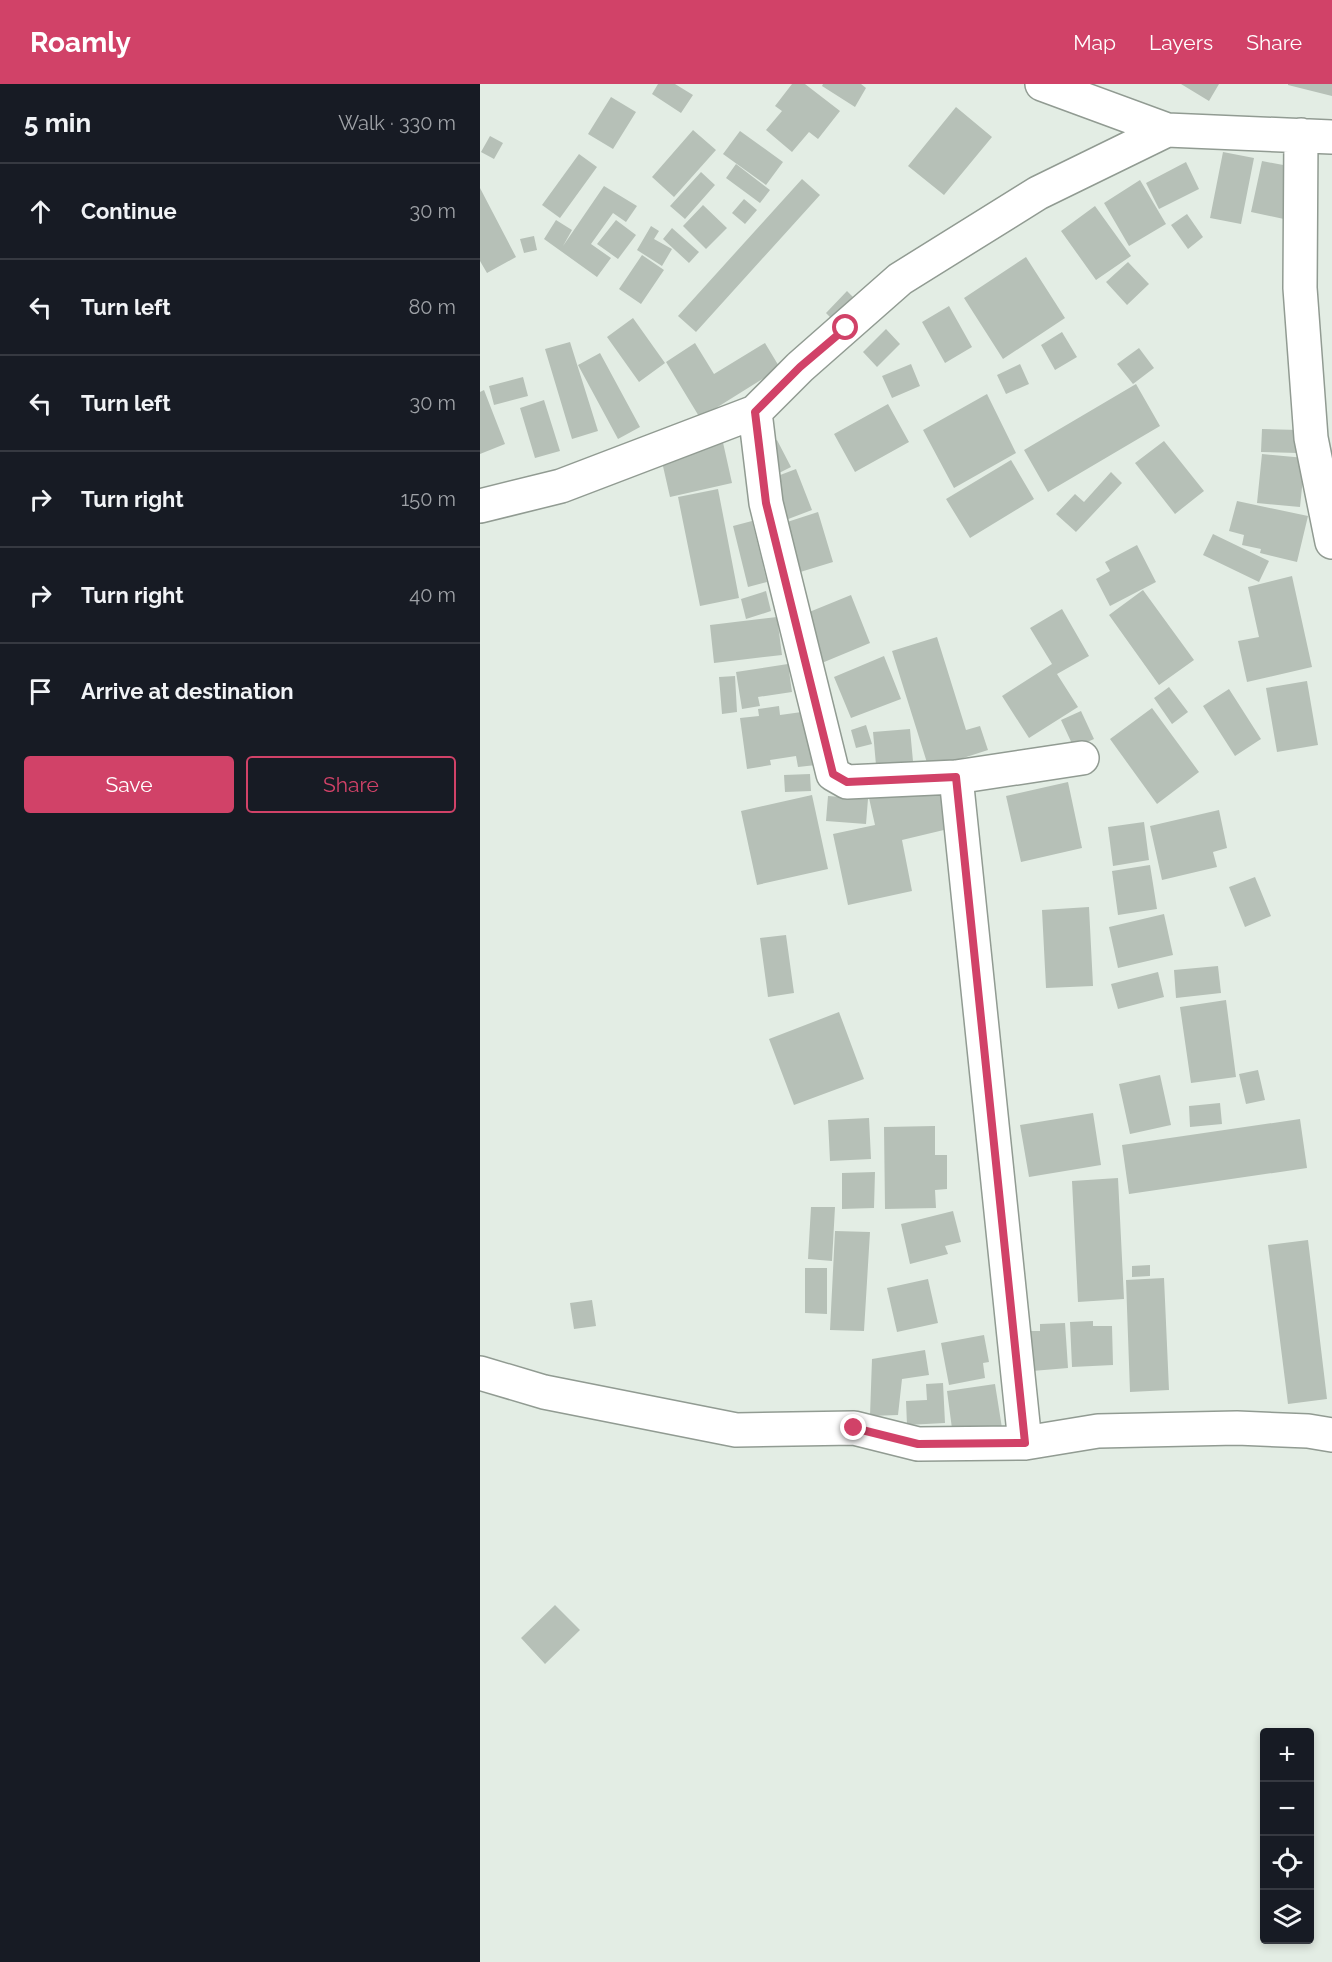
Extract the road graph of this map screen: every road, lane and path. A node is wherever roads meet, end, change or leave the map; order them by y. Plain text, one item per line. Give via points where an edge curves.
1 (1042, 84) edge
2 (1167, 130) junction
3 (1317, 136) edge
4 (755, 412) junction
5 (480, 506) edge
6 (1332, 542) edge
7 (1082, 758) dead end
8 (956, 777) junction
9 (480, 1372) edge
10 (1332, 1435) edge
11 (1025, 1443) junction

1 - 2 street
2 - 3 street
2 - 4 street via 1038,193 900,279
3 - 6 street via 1300,288 1311,438
4 - 5 street via 561,486
4 - 8 street via 766,503 833,774 847,782
7 - 8 street
8 - 11 street
9 - 11 street via 544,1392 736,1430 854,1428 918,1444
10 - 11 street via 1237,1428 1098,1431

